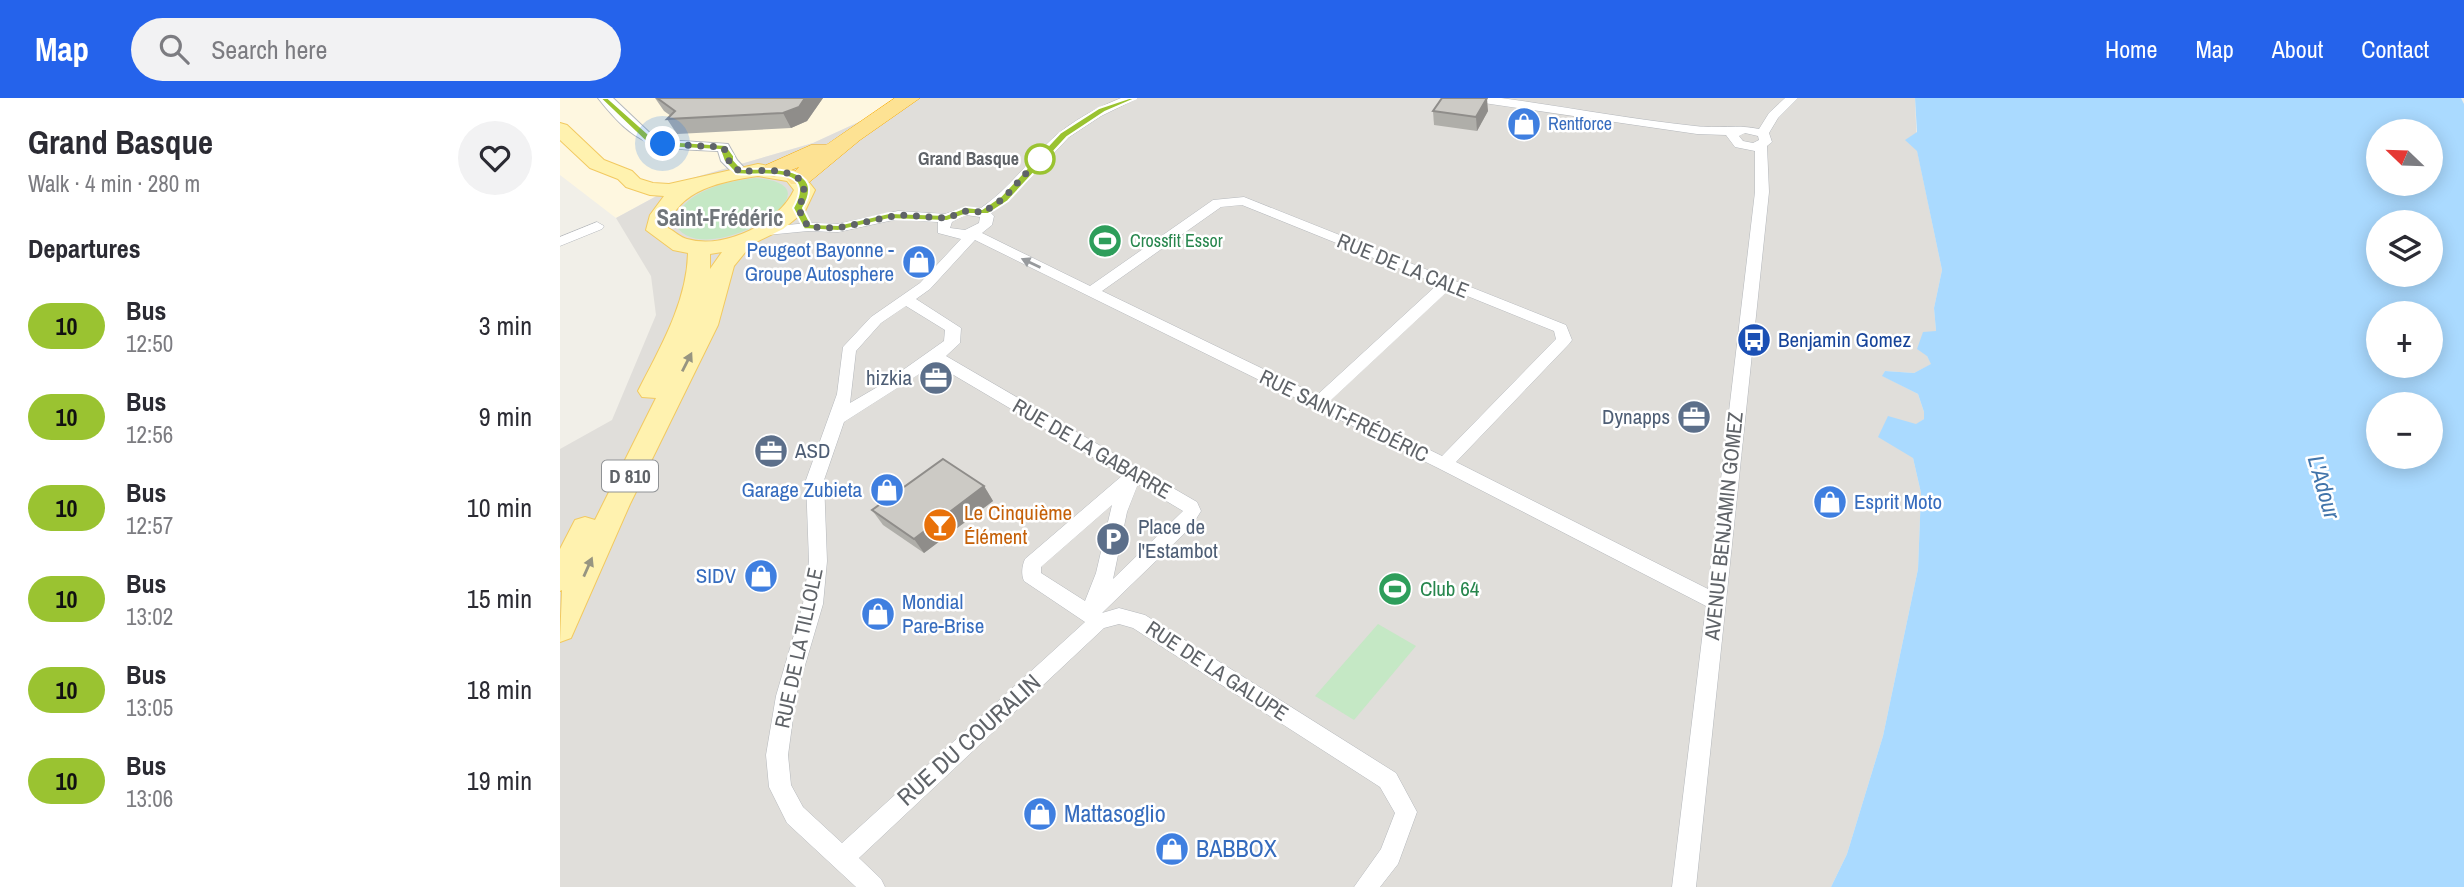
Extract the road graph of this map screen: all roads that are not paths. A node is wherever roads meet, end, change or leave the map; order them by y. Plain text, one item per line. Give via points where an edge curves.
1 (604, 98) edge
2 (909, 98) edge
3 (1132, 98) edge
4 (1476, 98) edge
5 (1792, 98) edge
6 (1773, 116) junction
7 (560, 129) edge
8 (1749, 129) junction
9 (852, 135) junction
10 (1737, 139) junction
11 (1762, 139) junction
12 (597, 163) junction
13 (734, 166) junction
14 (1764, 166) junction
15 (774, 170) junction
16 (799, 178) junction
17 (708, 181) junction
18 (984, 212) junction
19 (661, 214) junction
20 (803, 217) junction
21 (947, 218) junction
22 (597, 226) dead end
23 (970, 233) junction
24 (755, 235) junction
25 (952, 235) junction
26 (560, 242) edge
27 (699, 247) junction
28 (954, 256) junction
29 (1447, 284) junction
30 (1091, 292) junction
31 (906, 300) junction
32 (936, 356) junction
33 (1318, 403) junction
34 (837, 418) junction
35 (1444, 464) junction
36 (1136, 474) junction
37 (560, 579) edge
38 (1716, 602) junction
39 (1094, 617) junction
40 (560, 629) edge
41 (842, 859) junction
42 (873, 887) edge
43 (1366, 887) edge
44 (1685, 887) edge

1 - 13 street via 648,139 723,147
2 - 9 highway
3 - 18 street via 1102,110 1063,135 1004,198
4 - 10 street
5 - 6 street
6 - 8 street
6 - 11 street
7 - 12 main road
8 - 10 street
8 - 11 street
9 - 15 highway
9 - 16 highway
10 - 11 street
10 - 14 street
11 - 14 street, AVENUE BENJAMIN GOMEZ
12 - 17 main road via 650,189 669,190
12 - 19 main road via 598,180 611,192 654,207
13 - 15 main road
13 - 17 main road
14 - 38 street, AVENUE BENJAMIN GOMEZ
15 - 16 main road
16 - 20 main road via 805,187
17 - 19 main road via 681,194
18 - 21 street via 966,211
18 - 23 street, RUE DE LA TILLOLE via 985,225
19 - 27 main road via 657,230 664,240
20 - 21 street via 838,228 898,215
20 - 24 main road
21 - 25 street via 943,230
22 - 26 street
23 - 25 street
23 - 28 street, RUE DE LA TILLOLE
30 -> 23 street, RUE SAINT-FRÉDÉRIC
24 - 27 main road
40 -> 24 main road, D 810 via 616,504 706,325 723,265
25 - 28 street
27 - 37 main road, D 810 via 699,275 680,332
28 - 31 street, RUE DE LA TILLOLE
29 - 30 street, RUE DE LA CALE via 1244,201 1218,203
29 - 33 street
29 - 35 street, RUE DE LA CALE via 1561,328 1564,340
30 - 33 street, RUE SAINT-FRÉDÉRIC
31 - 32 street via 953,328 951,343
31 - 34 street, RUE DE LA TILLOLE via 876,320 848,351 845,394
32 - 34 street
32 - 36 street, RUE DE LA GABARRE
33 - 35 street, RUE SAINT-FRÉDÉRIC
34 - 41 street, RUE DE LA TILLOLE via 816,480 818,561 813,604 786,696 777,755 780,786 795,815
35 - 38 street, RUE SAINT-FRÉDÉRIC
36 - 39 street via 1122,498
36 - 39 street, RUE DE LA GABARRE via 1192,511
36 - 39 street via 1031,564 1031,576
38 - 44 street, AVENUE BENJAMIN GOMEZ
39 - 41 street, RUE DU COURALIN
39 - 43 street, RUE DE LA GALUPE via 1138,621 1388,780 1406,813 1390,856
41 - 42 street, RUE DE LA TILLOLE

